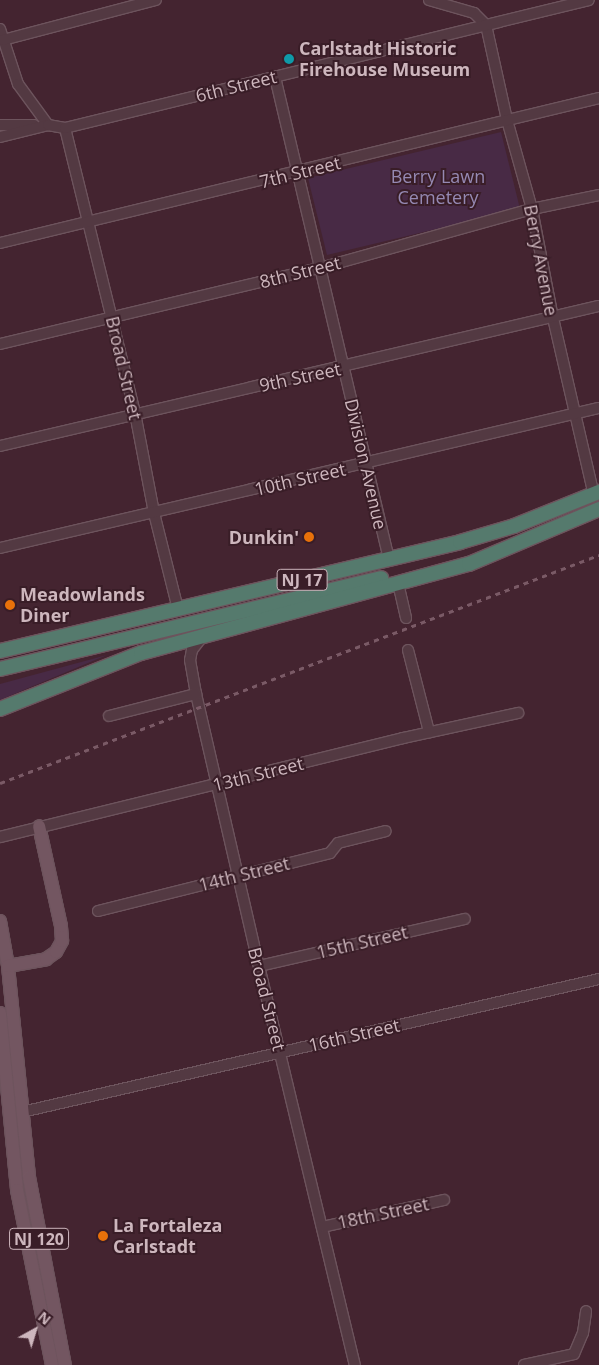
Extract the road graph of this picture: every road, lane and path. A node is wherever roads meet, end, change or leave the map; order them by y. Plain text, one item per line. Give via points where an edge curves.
1 (156, 0) edge
2 (428, 0) edge
3 (589, 0) edge
4 (486, 25) junction
5 (0, 29) edge
6 (2, 40) junction
7 (275, 77) junction
8 (599, 98) edge
9 (508, 120) junction
10 (0, 125) edge
11 (48, 125) junction
12 (65, 128) junction
13 (0, 137) edge
14 (298, 172) junction
15 (599, 195) edge
16 (532, 209) junction
17 (87, 224) junction
18 (0, 243) edge
19 (320, 268) junction
20 (599, 306) edge
21 (112, 316) junction
22 (553, 318) junction
23 (0, 344) edge
24 (344, 367) junction
25 (599, 408) edge
26 (135, 413) junction
27 (576, 414) junction
28 (0, 446) edge
29 (366, 463) junction
30 (597, 493) edge
31 (599, 509) edge
32 (154, 513) junction
33 (536, 536) junction
34 (0, 548) edge
35 (389, 560) junction
36 (398, 583) junction
37 (178, 609) junction
38 (406, 618) dead end
39 (74, 635) junction
40 (203, 636) junction
41 (0, 642) edge
42 (408, 650) dead end
43 (0, 651) edge
44 (0, 669) edge
45 (196, 694) junction
46 (0, 709) edge
47 (518, 713) dead end
48 (109, 716) dead end
49 (428, 732) junction
50 (217, 784) junction
51 (39, 826) junction
52 (386, 831) dead end
53 (0, 836) edge
54 (238, 876) junction
55 (98, 911) dead end
56 (465, 919) dead end
57 (0, 921) edge
58 (8, 966) junction
59 (258, 966) junction
60 (599, 979) edge
61 (0, 1013) edge
62 (280, 1052) junction
63 (22, 1112) junction
64 (444, 1200) dead end
65 (322, 1226) junction
66 (586, 1311) dead end
67 (52, 1365) edge
68 (65, 1365) edge
69 (355, 1365) edge
70 (524, 1365) edge

1 - 6 street
2 - 4 street via 474,13
3 - 4 street, 6th Street
4 - 7 street, 6th Street
4 - 9 street, Berry Avenue
5 - 6 street
6 - 11 street via 18,84
7 - 12 street, 6th Street
7 - 14 street, Division Avenue
8 - 9 street, 7th Street
9 - 14 street, 7th Street
9 - 16 street, Berry Avenue
10 - 11 street
11 - 12 street, 6th Street
11 - 13 street, 6th Street
12 - 17 street, Broad Street
14 - 17 street, 7th Street
14 - 19 street, Division Avenue
15 - 16 street, 8th Street
16 - 19 street, 8th Street
16 - 22 street, Berry Avenue
17 - 18 street, 7th Street
17 - 21 street, Broad Street
19 - 21 street, 8th Street
19 - 24 street, Division Avenue
20 - 22 street, 9th Street
21 - 23 street, 8th Street
21 - 26 street, Broad Street
22 - 24 street, 9th Street
22 - 27 street, Berry Avenue
24 - 26 street, 9th Street
24 - 29 street, Division Avenue
25 - 27 street, 10th Street
26 - 28 street, 9th Street
26 - 32 street, Broad Street
27 - 29 street, 10th Street
27 - 30 street, Berry Avenue
29 - 32 street, 10th Street
29 - 35 street, Division Avenue
30 - 35 highway, NJ 17 via 514,526
31 - 33 highway, NJ 17
32 - 34 street, 10th Street
32 - 37 street, Broad Street
33 - 36 highway via 469,564
33 - 44 highway, NJ 17 via 395,575
35 - 37 highway, NJ 17
36 - 38 street
36 - 40 highway
37 - 39 highway, NJ 17
39 - 41 highway via 27,636
39 - 43 highway, NJ 17
40 - 45 street, Broad Street via 192,650 190,660
40 - 46 highway via 126,658
42 - 49 street
45 - 48 street
45 - 50 street, Broad Street
47 - 49 street, 13th Street
49 - 50 street, 13th Street
50 - 51 street, 13th Street
50 - 54 street, Broad Street
51 - 53 street, 13th Street
51 - 58 main road via 62,941 56,952 46,958
52 - 54 street, 14th Street via 338,843 330,853
54 - 55 street, 14th Street
54 - 59 street, Broad Street
56 - 59 street, 15th Street
57 - 58 main road, NJ 120
58 - 63 main road, NJ 120
59 - 62 street, Broad Street
60 - 62 street, 16th Street
61 - 67 main road, NJ 120 via 17,1190
62 - 63 street, 16th Street
62 - 65 street, Broad Street
63 - 68 main road, NJ 120 via 33,1208
64 - 65 street, 18th Street
65 - 69 street, Broad Street
66 - 70 street via 584,1333 574,1354

